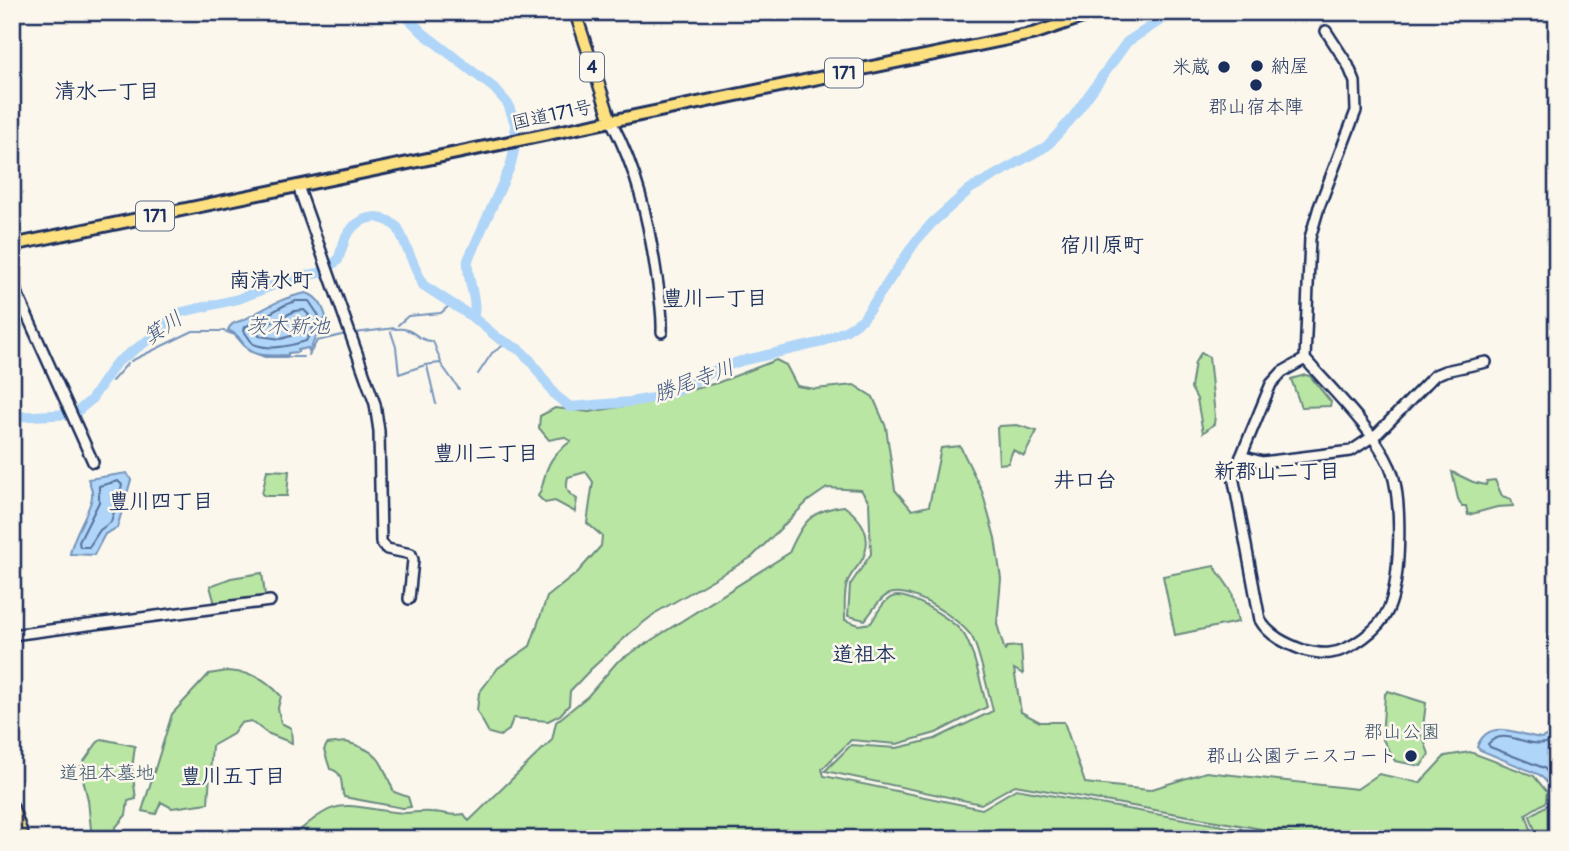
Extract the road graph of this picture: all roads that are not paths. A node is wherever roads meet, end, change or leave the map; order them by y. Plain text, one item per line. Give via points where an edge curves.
1 (575, 12) edge
2 (1097, 12) edge
3 (1326, 32) dead end
4 (611, 121) junction
5 (298, 186) junction
6 (12, 245) edge
7 (12, 282) edge
8 (662, 332) dead end
9 (1305, 359) junction
10 (1486, 362) dead end
11 (1372, 437) junction
12 (1241, 456) junction
13 (93, 462) dead end
14 (409, 599) dead end
15 (270, 601) dead end
16 (12, 635) edge
17 (12, 806) edge
18 (12, 830) edge
19 (15, 839) edge
20 (24, 839) edge

1 - 4 main road, 4
2 - 4 highway, 国道171号 / 171 via 1036,33
3 - 9 street via 1348,65 1356,111 1310,238
4 - 5 highway, 国道171号 / 171
4 - 8 street via 645,205
5 - 6 highway, 国道171号 / 171
5 - 14 street via 375,404 381,542 387,549 411,554
7 - 13 street
9 - 11 street
9 - 12 street via 1271,384
10 - 11 street via 1435,375
11 - 12 street via 1351,451 1262,462
11 - 12 street via 1391,469 1397,492 1394,587 1389,609 1380,622 1342,650 1328,654 1291,646 1260,621 1233,476
15 - 16 street
17 - 20 main road
18 - 19 main road

